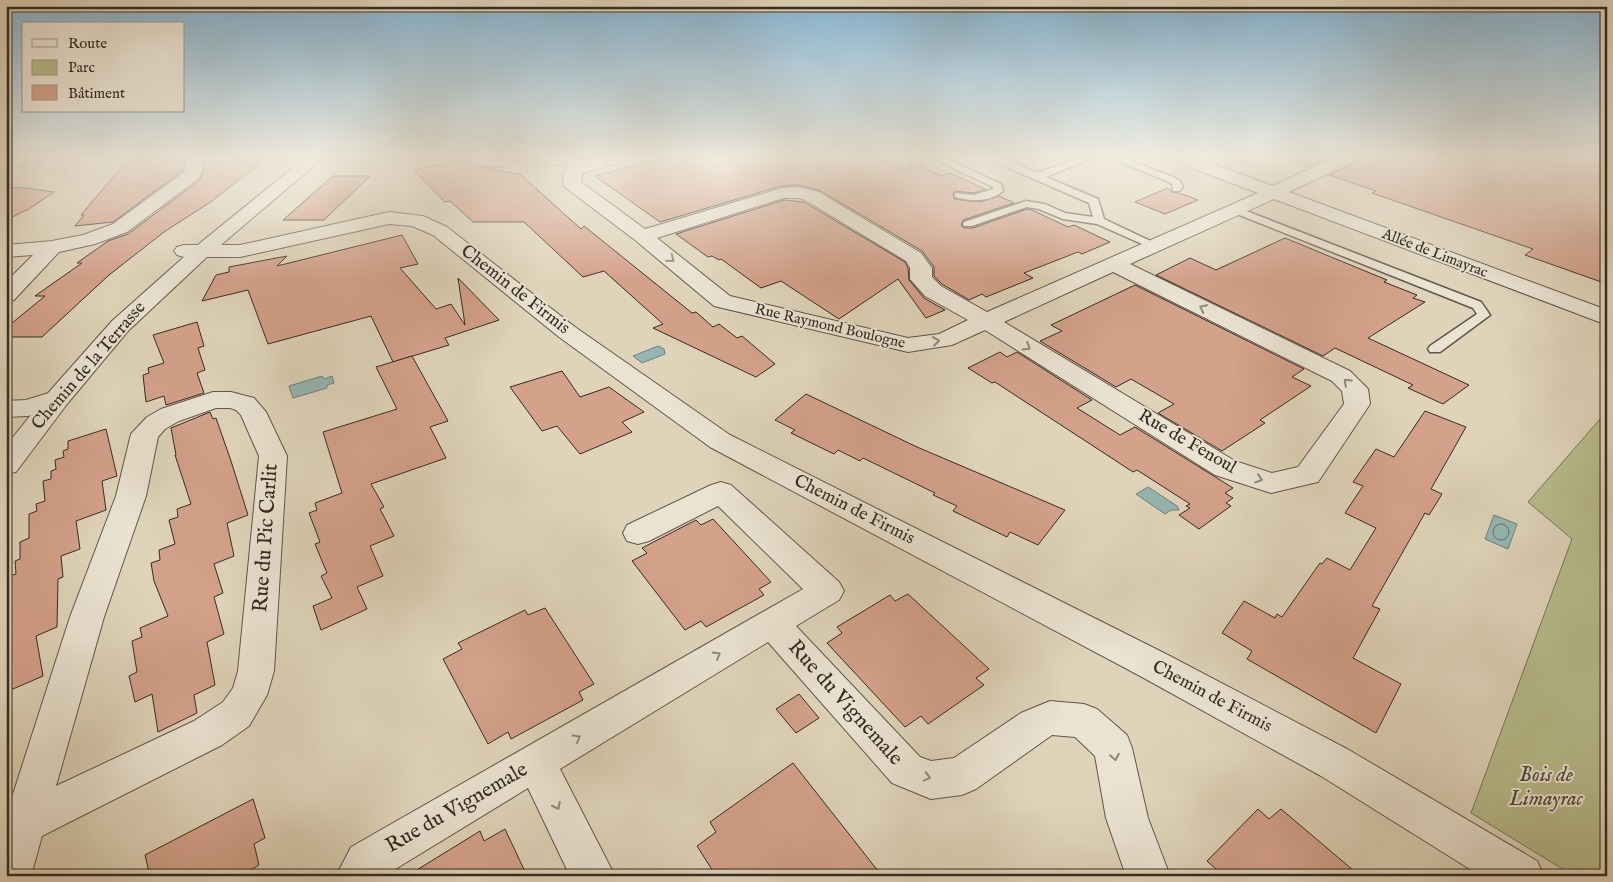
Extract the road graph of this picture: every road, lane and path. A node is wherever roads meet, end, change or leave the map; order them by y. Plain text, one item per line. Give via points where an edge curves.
1 (160, 198) edge
2 (254, 198) edge
3 (263, 198) edge
4 (591, 198) edge
5 (765, 198) edge
6 (816, 198) edge
7 (1087, 198) edge
8 (1261, 198) edge
9 (1290, 198) edge
10 (1236, 210) junction
11 (1099, 221) junction
12 (968, 224) dead end
13 (642, 236) junction
14 (1156, 246) junction
15 (52, 247) junction
16 (6, 251) edge
17 (193, 252) junction
18 (1115, 265) junction
19 (6, 295) edge
20 (1607, 318) edge
21 (986, 321) junction
22 (1435, 349) dead end
23 (27, 401) edge
24 (6, 435) edge
25 (6, 465) edge
26 (638, 533) dead end
27 (772, 623) junction
28 (535, 762) junction
29 (26, 822) junction
30 (9, 876) edge
31 (358, 876) edge
32 (593, 876) edge
33 (1148, 876) edge
34 (1522, 876) edge

1 - 15 street via 120,228 88,240
2 - 17 street, Chemin de la Terrasse
3 - 17 street, Chemin de la Terrasse
4 - 13 street, Rue Raymond Boulogne
5 - 13 street, Rue de Fenoul
6 - 21 street, Rue de Fenoul via 914,257 921,268 921,279 933,291
7 - 11 lane via 1094,201
8 - 10 street, Rue Raymond Boulogne
9 - 20 street, Allée de Limayrac
10 - 14 street, Rue Raymond Boulogne
10 - 22 lane via 1477,305 1484,314
11 - 12 lane via 1063,216 1041,206 1026,204
11 - 14 lane
13 -> 21 street, Rue Raymond Boulogne via 722,300 908,345 944,340
14 - 18 street, Rue Raymond Boulogne
15 - 16 street
15 - 19 street
17 - 23 street, Chemin de la Terrasse via 120,326
17 - 34 street, Chemin de Firmis via 240,251 389,218 416,220 440,231 567,332 720,441 1326,758
18 - 21 street, Rue Raymond Boulogne
21 -> 18 street, Rue de Fenoul via 1225,468 1271,483 1308,475 1357,404 1355,390 1341,376
23 - 24 street, Chemin de la Terrasse
23 - 25 street, Chemin de la Terrasse
26 - 27 street, Rue du Vignemale via 721,492 827,591
28 -> 27 street, Rue du Vignemale
27 -> 33 street, Rue du Vignemale via 906,770 932,780 962,776 1034,724 1050,718 1084,721 1114,748 1127,818
28 - 31 street, Rue du Vignemale via 366,862
28 -> 32 street, Rue du Vignemale
29 - 29 street, Rue du Pic Carlit via 208,733 236,714 249,695 256,672 273,456 253,412 244,404 213,400 170,415 145,434 131,496 87,617
29 - 30 street, Rue du Pic Carlit

